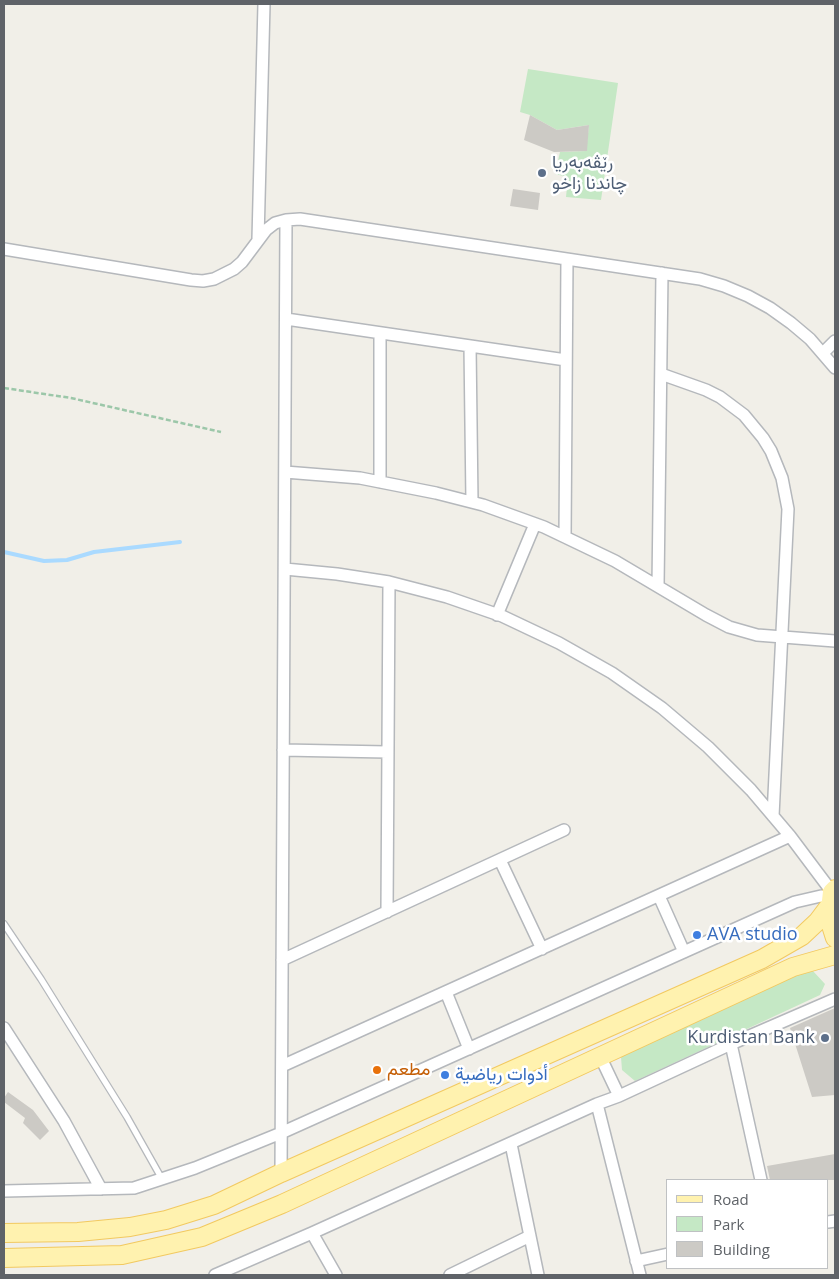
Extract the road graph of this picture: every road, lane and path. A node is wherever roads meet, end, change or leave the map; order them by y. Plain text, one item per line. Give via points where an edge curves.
1 (264, 4) edge
2 (286, 220) junction
3 (258, 239) junction
4 (4, 248) edge
5 (567, 259) junction
6 (662, 273) junction
7 (286, 319) junction
8 (380, 333) junction
9 (835, 341) edge
10 (470, 346) junction
11 (823, 353) junction
12 (566, 360) junction
13 (835, 368) edge
14 (661, 374) junction
15 (4, 388) edge
16 (221, 432) dead end
17 (285, 472) junction
18 (380, 482) junction
19 (472, 502) junction
20 (535, 524) junction
21 (565, 537) junction
22 (284, 569) junction
23 (389, 582) junction
24 (658, 586) junction
25 (497, 615) junction
26 (782, 637) junction
27 (835, 641) edge
28 (283, 750) junction
29 (387, 752) junction
30 (772, 816) junction
31 (564, 830) dead end
32 (790, 836) junction
33 (500, 860) junction
34 (659, 896) junction
35 (832, 896) edge
36 (387, 912) junction
37 (4, 924) edge
38 (835, 938) edge
39 (542, 949) junction
40 (684, 952) junction
41 (835, 955) edge
42 (282, 960) junction
43 (446, 992) junction
44 (835, 999) edge
45 (4, 1028) edge
46 (732, 1044) junction
47 (469, 1049) junction
48 (600, 1056) junction
49 (282, 1066) junction
50 (619, 1096) junction
51 (597, 1104) junction
52 (281, 1133) junction
53 (511, 1144) junction
54 (281, 1173) junction
55 (162, 1179) junction
56 (761, 1179) edge
57 (102, 1189) junction
58 (4, 1191) edge
59 (4, 1223) edge
60 (4, 1233) edge
61 (312, 1233) junction
62 (530, 1236) junction
63 (666, 1254) edge
64 (4, 1258) edge
65 (636, 1261) junction
66 (214, 1275) edge
67 (336, 1275) edge
68 (450, 1275) edge
69 (538, 1275) edge
70 (640, 1275) edge

1 - 3 street
2 - 3 street via 275,223
2 - 5 street via 300,219
2 - 7 street
3 - 4 street via 234,269 203,281
5 - 6 street
5 - 12 street
6 - 11 street via 700,279 748,296 791,323
6 - 14 street
7 - 8 street
7 - 17 street
8 - 10 street
8 - 18 street
9 - 11 street
10 - 12 street
10 - 19 street
11 - 13 street
12 - 21 street
14 - 24 street
14 - 26 street via 706,390 732,405 754,426 771,450 784,486 788,509
15 - 16 path via 71,398
17 - 18 street
17 - 22 street
18 - 19 street
19 - 20 street
20 - 21 street
20 - 25 street
21 - 24 street via 616,561
22 - 23 street
22 - 28 street
23 - 25 street
23 - 29 street
24 - 26 street via 729,627 757,635
25 - 30 street via 559,643 612,673 662,708 708,747
26 - 27 street
26 - 30 street
28 - 29 street
28 - 42 street
29 - 36 street
30 - 32 street
31 - 33 street
32 - 34 street
32 - 35 street
33 - 36 street
33 - 39 street
34 - 39 street
34 - 40 street
35 - 38 main road via 828,919
35 - 40 street via 795,902
35 - 54 main road via 818,921 802,936 762,959
36 - 42 street
37 - 55 lane via 127,1117
39 - 43 street
40 - 47 street
41 - 48 main road via 793,967
42 - 49 street
43 - 47 street
43 - 49 street
44 - 46 street
45 - 57 street
46 - 50 street
46 - 56 street
47 - 52 street
48 - 50 street
48 - 64 main road via 282,1204 202,1237 122,1255
49 - 52 street
50 - 51 street
51 - 53 street
51 - 65 street
52 - 54 street
52 - 55 street
53 - 61 street
53 - 62 street
54 - 60 main road via 214,1205 166,1220 78,1232
55 - 57 street via 134,1188
57 - 58 street
59 - 60 street
61 - 66 street
61 - 67 street
62 - 68 street
62 - 69 street
63 - 65 street
65 - 70 street

